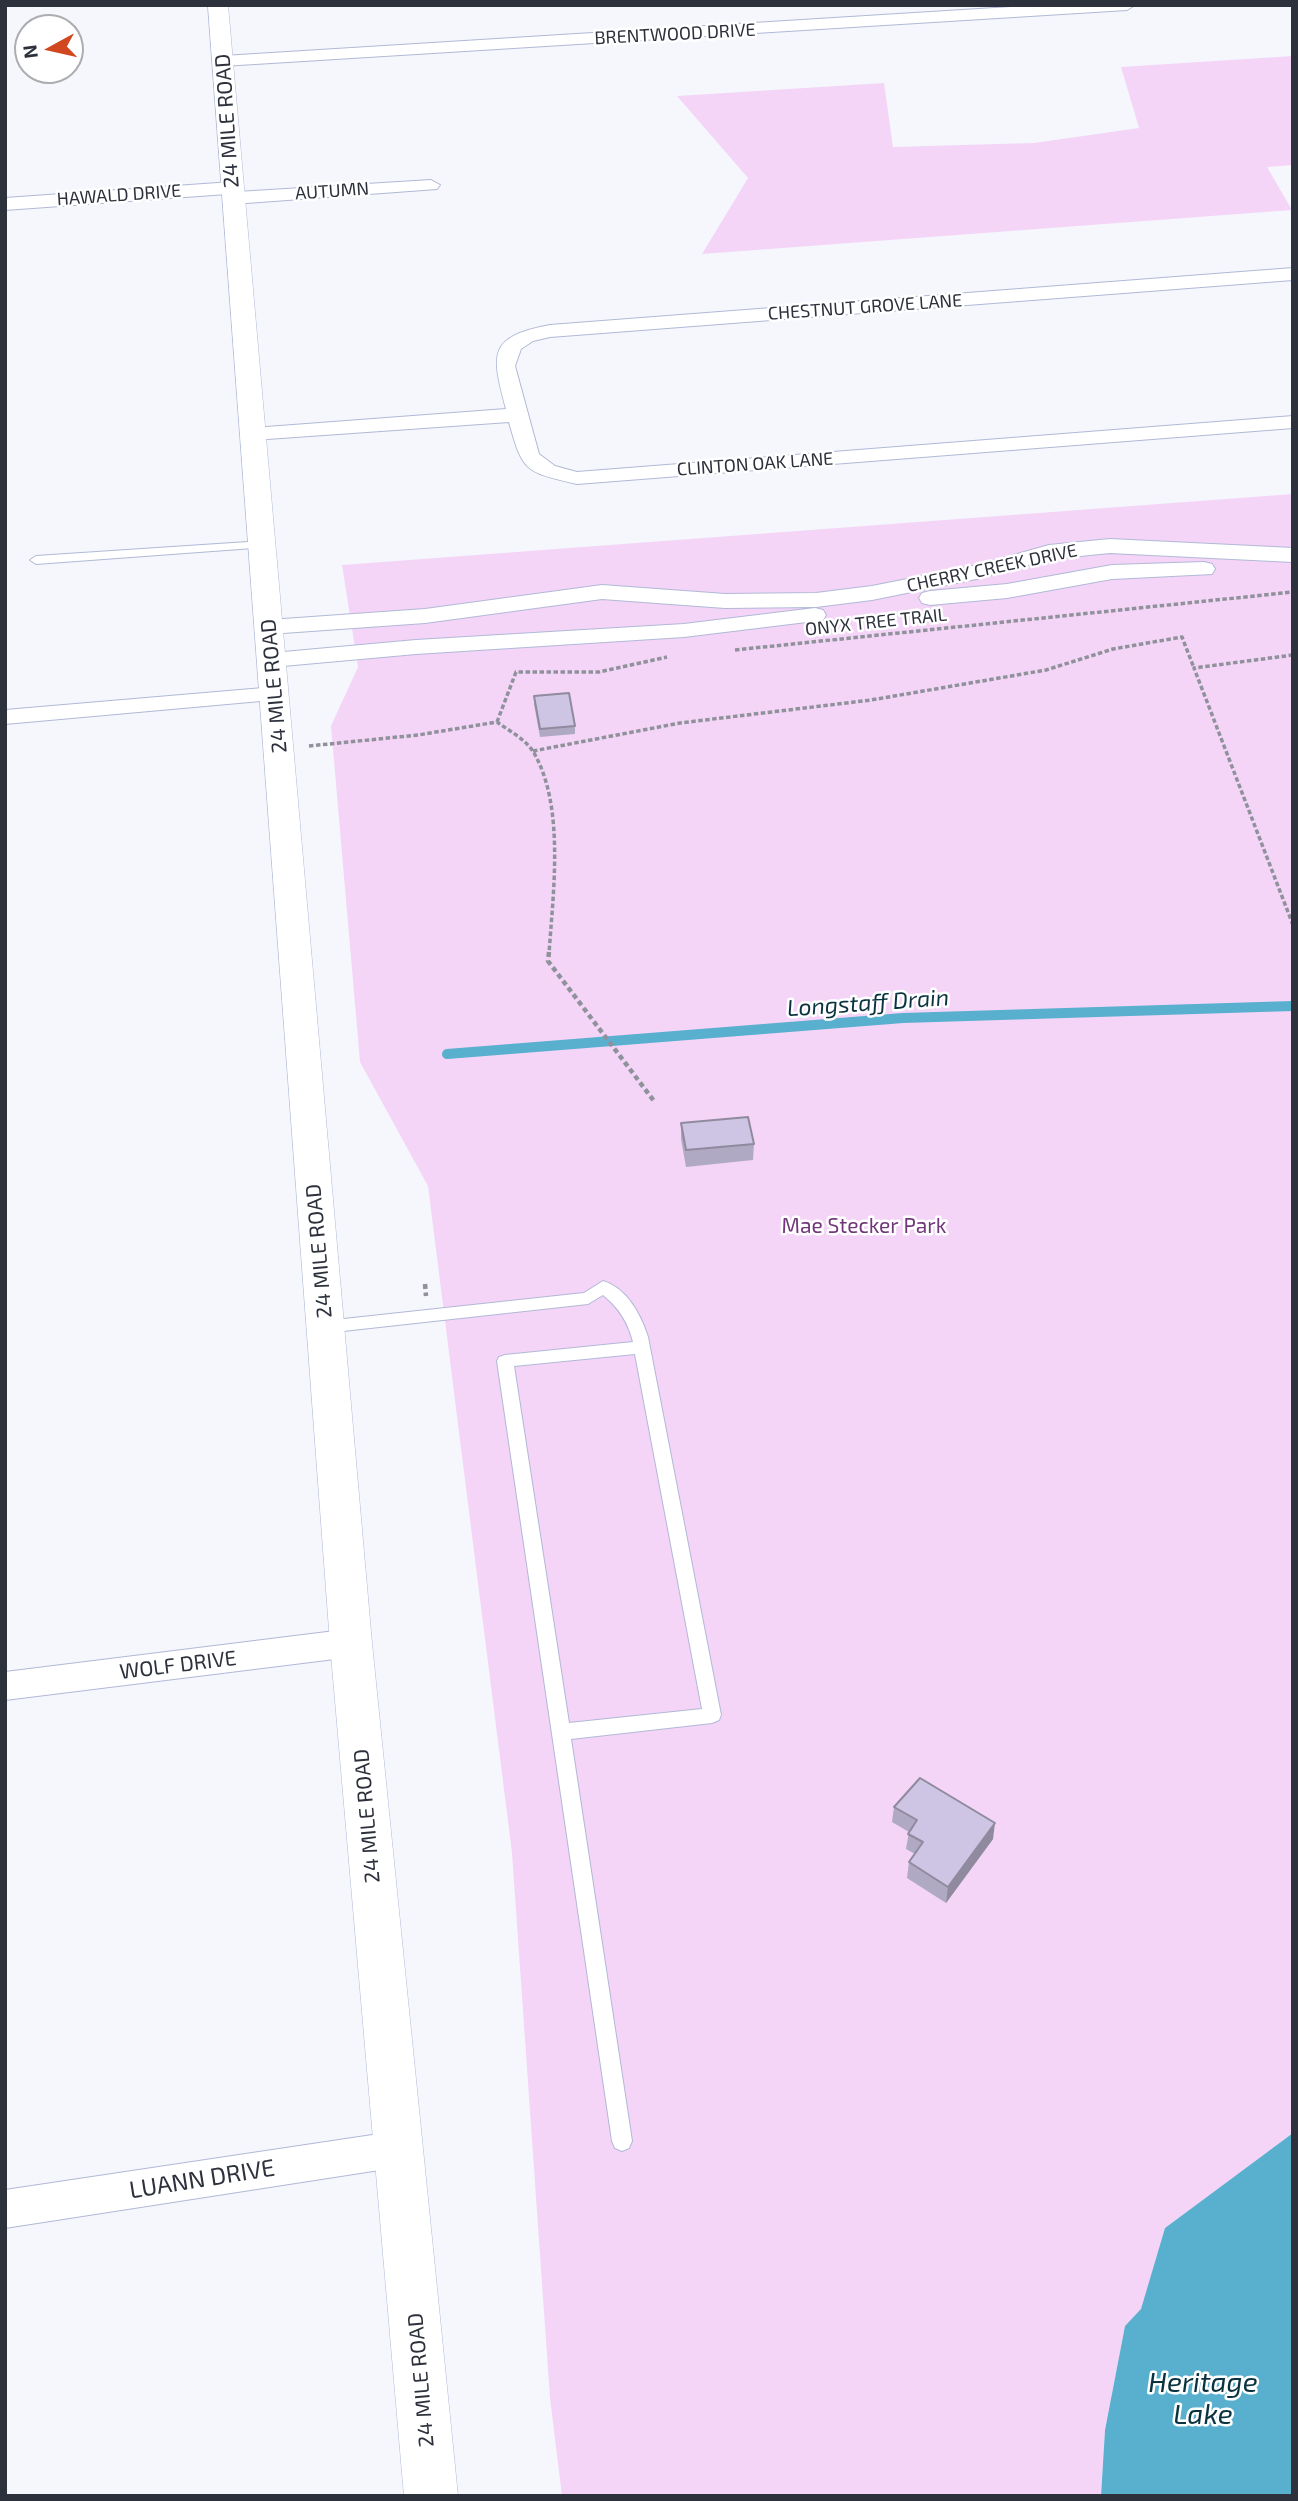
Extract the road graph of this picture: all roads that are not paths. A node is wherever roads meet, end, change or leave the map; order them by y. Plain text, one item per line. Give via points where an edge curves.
1 (218, 5) edge
2 (1127, 5) edge
3 (223, 61) junction
4 (431, 185) dead end
5 (232, 193) junction
6 (5, 204) edge
7 (1293, 274) edge
8 (514, 406) junction
9 (1293, 422) edge
10 (253, 424) junction
11 (263, 545) junction
12 (1293, 555) edge
13 (36, 560) dead end
14 (1293, 569) edge
15 (863, 601) junction
16 (455, 612) junction
17 (461, 644) junction
18 (272, 660) junction
19 (5, 717) edge
20 (325, 1327) junction
21 (642, 1347) junction
22 (351, 1643) junction
23 (5, 1686) edge
24 (561, 1732) junction
25 (622, 2141) dead end
26 (399, 2149) junction
27 (5, 2209) edge
28 (431, 2496) edge

1 - 3 street, 24 MILE ROAD
2 - 3 street, BRENTWOOD DRIVE
3 - 5 street, 24 MILE ROAD
4 - 5 street, AUTUMN
5 - 6 street, HAWALD DRIVE
5 - 10 street, 24 MILE ROAD
7 - 8 street, CHESTNUT GROVE LANE via 550,331 524,337 510,348 505,366
8 - 9 street, CLINTON OAK LANE via 529,457 548,471 577,478
8 - 10 street
10 - 11 street, 24 MILE ROAD
11 - 13 lane
11 - 18 street, 24 MILE ROAD
12 - 15 street, CHERRY CREEK DRIVE via 1110,546 1049,552
14 - 15 street, CHERRY CREEK DRIVE via 1112,572 1007,591
15 - 16 street, CHERRY CREEK DRIVE via 725,601 602,592
15 - 17 street, CHERRY CREEK DRIVE via 737,628
16 - 17 street
16 - 18 street, CHERRY CREEK DRIVE
17 - 18 street, CHERRY CREEK DRIVE
18 - 19 street
18 - 20 street, 24 MILE ROAD
20 - 21 lane via 588,1298 603,1287 619,1297 631,1314
20 - 22 street, 24 MILE ROAD
21 - 24 lane via 505,1361
21 - 24 lane via 712,1714
22 - 23 street, WOLF DRIVE
22 - 26 street, 24 MILE ROAD
24 - 25 lane
26 - 27 street, LUANN DRIVE
26 - 28 street, 24 MILE ROAD

